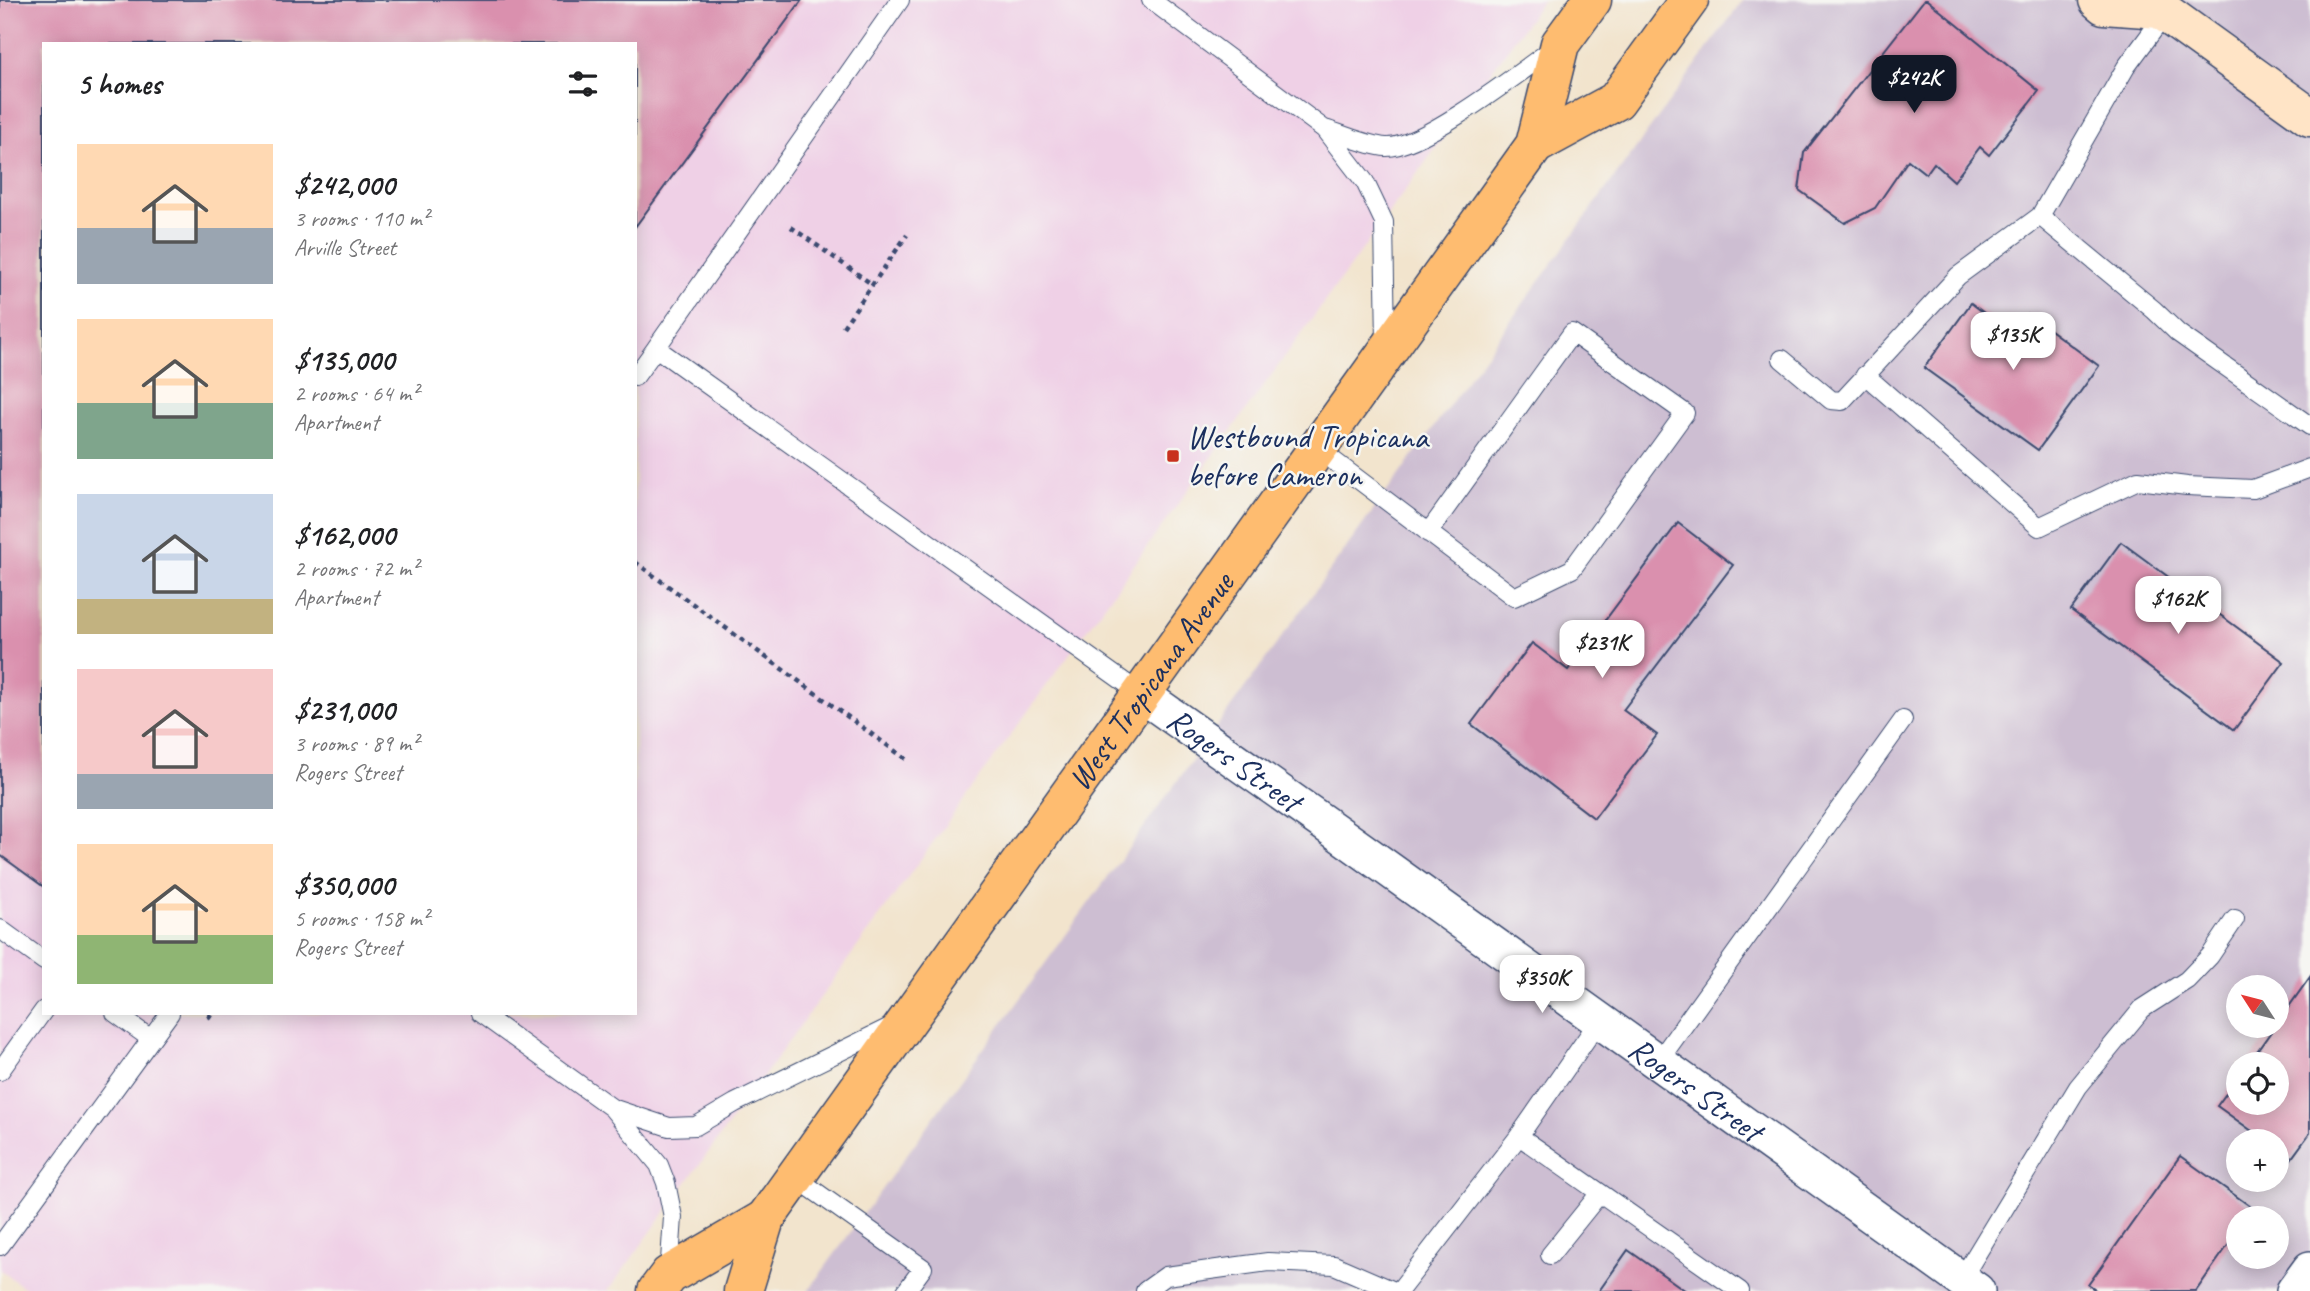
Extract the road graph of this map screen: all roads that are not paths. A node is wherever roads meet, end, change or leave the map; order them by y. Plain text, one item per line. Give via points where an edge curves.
1 (900, 0) edge
2 (1151, 0) edge
3 (1592, 0) edge
4 (1689, 0) edge
5 (2098, 0) edge
6 (2161, 7) edge
7 (1560, 44) junction
8 (2310, 117) edge
9 (1324, 129) junction
10 (1535, 145) junction
11 (2039, 216) junction
12 (656, 348) junction
13 (1386, 352) junction
14 (1782, 359) dead end
15 (637, 374) edge
16 (1865, 375) junction
17 (2310, 426) edge
18 (1318, 449) junction
19 (2310, 468) edge
20 (1428, 533) junction
21 (1141, 695) junction
22 (1903, 720) dead end
23 (2235, 919) dead end
24 (0, 929) edge
25 (42, 960) edge
26 (42, 1013) edge
27 (118, 1015) edge
28 (169, 1015) edge
29 (484, 1015) edge
30 (908, 1019) junction
31 (1599, 1021) junction
32 (151, 1040) junction
33 (1657, 1063) junction
34 (0, 1070) edge
35 (612, 1108) junction
36 (1519, 1136) junction
37 (795, 1177) junction
38 (1600, 1193) junction
39 (765, 1219) junction
40 (0, 1246) edge
41 (1550, 1255) dead end
42 (2310, 1269) edge
43 (663, 1283) edge
44 (1969, 1285) edge
45 (743, 1291) edge
46 (906, 1291) edge
47 (1145, 1291) edge
48 (1396, 1291) edge
49 (1740, 1291) edge
50 (2294, 1291) edge

1 - 12 lane
2 - 9 lane
3 - 7 main road, West Tropicana Avenue
4 - 10 main road, West Tropicana Avenue via 1616,101
5 - 6 street via 2105,5
6 - 8 street
6 - 11 lane
7 - 9 lane via 1408,144 1386,147
7 - 10 main road, West Tropicana Avenue
9 - 13 lane via 1365,182 1384,222
10 - 13 main road, West Tropicana Avenue
11 - 16 lane via 1958,276
11 - 17 lane via 2178,333
12 - 15 lane
12 - 21 lane
13 - 18 main road, West Tropicana Avenue
14 - 16 lane via 1831,400 1842,401
16 - 19 lane via 2039,527 2138,480 2253,489
18 - 20 lane
18 - 21 main road, West Tropicana Avenue
20 - 20 lane via 1514,597 1572,569 1685,413 1572,332
21 - 30 main road, West Tropicana Avenue
21 - 31 street, Rogers Street
22 - 33 lane
23 - 44 lane via 2187,980 2141,1009 2078,1087
24 - 25 lane
26 - 34 lane
27 - 32 lane
28 - 32 lane
29 - 35 lane
30 - 35 lane via 696,1126 669,1126
30 - 37 main road, West Tropicana Avenue
31 - 33 street, Rogers Street
31 - 36 lane
32 - 40 lane
33 - 44 street, Rogers Street
35 - 43 lane via 659,1166 666,1183 673,1217
36 - 38 lane
36 - 48 lane
37 - 39 main road, West Tropicana Avenue
37 - 46 lane via 923,1268
38 - 41 lane
38 - 49 lane
39 - 43 main road, West Tropicana Avenue
39 - 45 main road, West Tropicana Avenue
42 - 50 street
47 - 48 lane via 1166,1276 1268,1262 1334,1265

